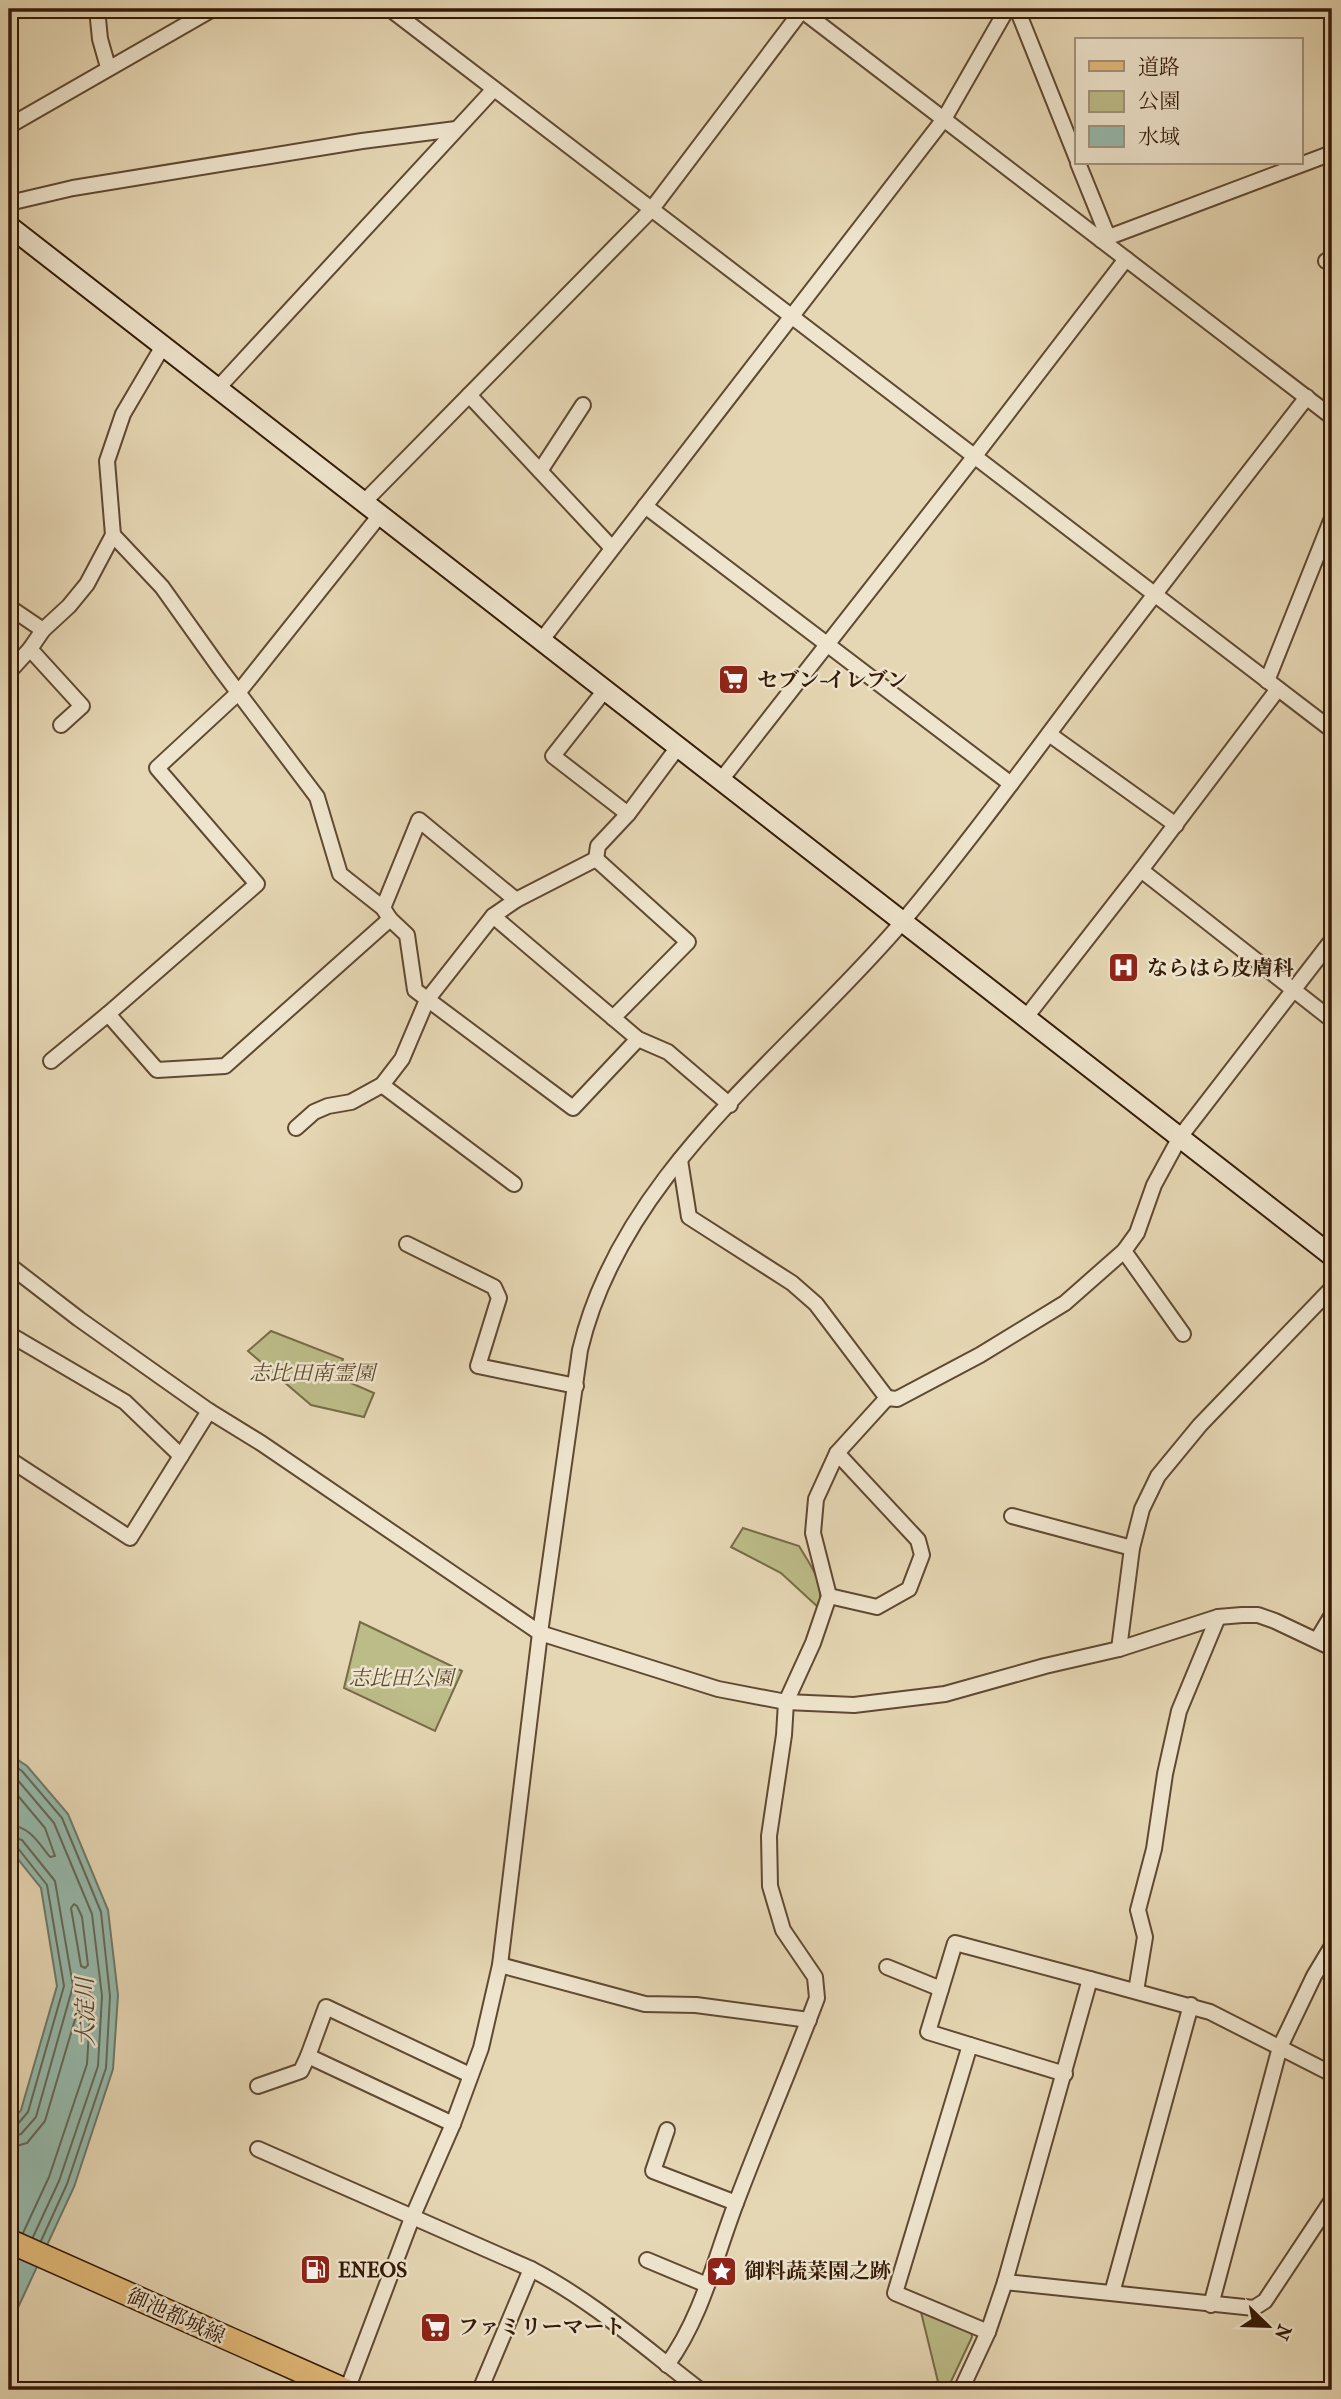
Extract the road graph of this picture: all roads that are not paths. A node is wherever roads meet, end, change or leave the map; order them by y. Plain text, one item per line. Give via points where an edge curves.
1 (97, 9) edge
2 (213, 9) edge
3 (390, 9) edge
4 (416, 9) edge
5 (802, 9) edge
6 (1007, 9) edge
7 (1017, 9) edge
8 (405, 20) junction
9 (108, 67) junction
10 (494, 89) junction
11 (944, 119) junction
12 (9, 125) edge
13 (456, 129) junction
14 (1332, 153) edge
15 (1075, 156) edge
16 (1078, 164) edge
17 (9, 203) edge
18 (651, 210) junction
19 (9, 226) edge
20 (1104, 239) junction
21 (1126, 259) junction
22 (790, 317) junction
23 (163, 346) junction
24 (218, 388) junction
25 (469, 395) junction
26 (1307, 397) junction
27 (583, 405) dead end
28 (1332, 418) edge
29 (974, 457) junction
30 (540, 471) junction
31 (364, 502) junction
32 (645, 506) junction
33 (380, 515) junction
34 (1332, 518) edge
35 (113, 535) junction
36 (612, 548) junction
37 (1154, 595) junction
38 (9, 607) edge
39 (43, 630) junction
40 (541, 641) junction
41 (829, 645) junction
42 (30, 649) junction
43 (9, 673) edge
44 (1273, 685) junction
45 (605, 690) junction
46 (238, 692) junction
47 (61, 725) dead end
48 (1332, 730) edge
49 (1049, 734) junction
50 (678, 747) junction
51 (721, 780) junction
52 (1011, 784) junction
53 (628, 814) junction
54 (1176, 825) junction
55 (596, 859) junction
56 (1141, 870) junction
57 (516, 900) junction
58 (386, 913) junction
59 (493, 916) junction
60 (903, 921) junction
61 (1332, 940) edge
62 (1293, 989) junction
63 (427, 1000) junction
64 (108, 1014) junction
65 (1027, 1016) junction
66 (613, 1017) junction
67 (1332, 1020) edge
68 (638, 1039) junction
69 (51, 1061) dead end
70 (382, 1084) junction
71 (730, 1105) junction
72 (296, 1128) dead end
73 (1180, 1137) junction
74 (680, 1160) junction
75 (514, 1184) dead end
76 (407, 1244) dead end
77 (1124, 1251) junction
78 (1332, 1256) edge
79 (9, 1265) edge
80 (1332, 1288) edge
81 (9, 1334) edge
82 (1183, 1334) dead end
83 (576, 1386) junction
84 (887, 1398) junction
85 (209, 1411) junction
86 (837, 1453) junction
87 (180, 1456) junction
88 (9, 1459) edge
89 (1012, 1516) dead end
90 (1132, 1548) junction
91 (829, 1596) junction
92 (1332, 1615) edge
93 (1218, 1617) junction
94 (540, 1633) junction
95 (1317, 1640) junction
96 (1332, 1648) edge
97 (1119, 1649) junction
98 (786, 1702) junction
99 (1331, 1951) edge
100 (500, 1965) junction
101 (887, 1967) dead end
102 (1090, 1979) junction
103 (941, 1989) junction
104 (1136, 1991) junction
105 (1191, 2006) junction
106 (809, 2021) junction
107 (970, 2045) junction
108 (1280, 2047) junction
109 (308, 2056) junction
110 (1065, 2074) junction
111 (1332, 2074) edge
112 (470, 2075) junction
113 (258, 2086) dead end
114 (453, 2124) junction
115 (667, 2130) dead end
116 (258, 2149) dead end
117 (1332, 2200) edge
118 (736, 2203) junction
119 (412, 2218) junction
120 (9, 2241) edge
121 (647, 2260) dead end
122 (531, 2269) junction
123 (1005, 2282) junction
124 (707, 2285) junction
125 (1112, 2293) junction
126 (1211, 2305) junction
127 (988, 2332) junction
128 (667, 2365) junction
129 (345, 2390) edge
130 (480, 2390) edge
131 (700, 2390) edge
132 (961, 2390) edge

1 - 9 street
2 - 9 street
3 - 8 street
4 - 8 street
5 - 11 street
5 - 18 street
6 - 11 street
7 - 15 street
8 - 10 street
9 - 12 street
10 - 13 street
10 - 18 street
11 - 20 street
11 - 22 street
13 - 17 street via 73,188
13 - 24 street
14 - 20 street
16 - 20 street
18 - 22 street
18 - 25 street
19 - 23 street
20 - 21 street
21 - 26 street
21 - 29 street
22 - 29 street
22 - 32 street
23 - 24 street
23 - 35 street via 123,414 107,461
24 - 31 street
25 - 30 street
25 - 31 street
26 - 28 street
26 - 37 street
27 - 30 street
29 - 37 street
29 - 41 street
30 - 36 street
31 - 33 street
32 - 36 street
32 - 41 street
33 - 40 street
33 - 46 street
34 - 44 street
35 - 39 street via 87,584
35 - 46 street via 162,587
36 - 40 street
37 - 44 street
37 - 49 street
38 - 39 street
39 - 42 street
40 - 45 street
41 - 51 street
41 - 52 street
42 - 43 street
42 - 47 street via 82,706
44 - 48 street
44 - 54 street
45 - 50 street
45 - 53 street via 553,756
46 - 58 street via 317,797 340,874
46 - 64 street via 157,768 257,884
49 - 52 street
49 - 54 street
50 - 51 street
50 - 53 street
51 - 60 street
52 - 60 street
53 - 55 street via 598,846
54 - 56 street
55 - 57 street
55 - 66 street via 688,942
56 - 62 street
56 - 65 street
57 - 58 street via 419,820
57 - 59 street
58 - 63 street via 407,934 415,990
58 - 64 street via 225,1066 157,1070
59 - 63 street
59 - 66 street
60 - 65 street
60 - 71 street
61 - 62 street
62 - 67 street
62 - 73 street
63 - 68 street via 573,1108
63 - 70 street via 402,1059
64 - 69 street
65 - 73 street
66 - 68 street
68 - 71 street via 668,1052
70 - 72 street via 351,1102 314,1112
70 - 75 street
71 - 74 street
73 - 77 street via 1153,1185 1137,1233
73 - 78 street
74 - 83 street via 638,1216 601,1283 588,1316
74 - 84 street via 689,1217 816,1304
76 - 83 street via 494,1287 499,1298 478,1366
77 - 82 street
77 - 84 street via 1065,1303 981,1355 897,1399
79 - 85 street
80 - 90 street via 1200,1425 1158,1476 1142,1509
81 - 87 street via 125,1402
83 - 94 street
84 - 86 street
85 - 87 street
85 - 94 street
86 - 91 street via 816,1499 813,1533
86 - 91 street via 918,1540 922,1555 909,1589 877,1607
87 - 88 street via 130,1538
89 - 90 street
90 - 97 street
91 - 98 street
92 - 95 street
93 - 95 street via 1258,1615
93 - 97 street
93 - 104 street via 1176,1724 1139,1910 1145,1937
94 - 98 street via 718,1689
94 - 100 street
95 - 96 street
97 - 98 street via 945,1694 854,1705
98 - 106 street via 769,1836 770,1886 783,1930 814,1977 817,1998
99 - 108 street
100 - 106 street via 645,2004 696,2005
100 - 112 street via 481,2048
101 - 103 street
102 - 103 street via 955,1943
102 - 104 street
102 - 110 street
103 - 107 street via 928,2032
104 - 105 street
105 - 108 street
105 - 125 street
106 - 118 street
107 - 110 street
107 - 127 street via 895,2293
108 - 111 street
108 - 126 street
109 - 112 street via 326,2007
109 - 113 street via 301,2071
109 - 114 street
110 - 123 street
112 - 114 street
114 - 119 street
115 - 118 street via 653,2171
116 - 119 street
117 - 126 street via 1265,2301 1254,2308
118 - 124 street
119 - 122 street
119 - 129 street
120 - 129 main road, 御池都城線
121 - 124 street
122 - 128 street via 559,2283
122 - 130 street
123 - 125 street
123 - 127 street
124 - 128 street via 684,2341
125 - 126 street
127 - 132 street
128 - 131 street

